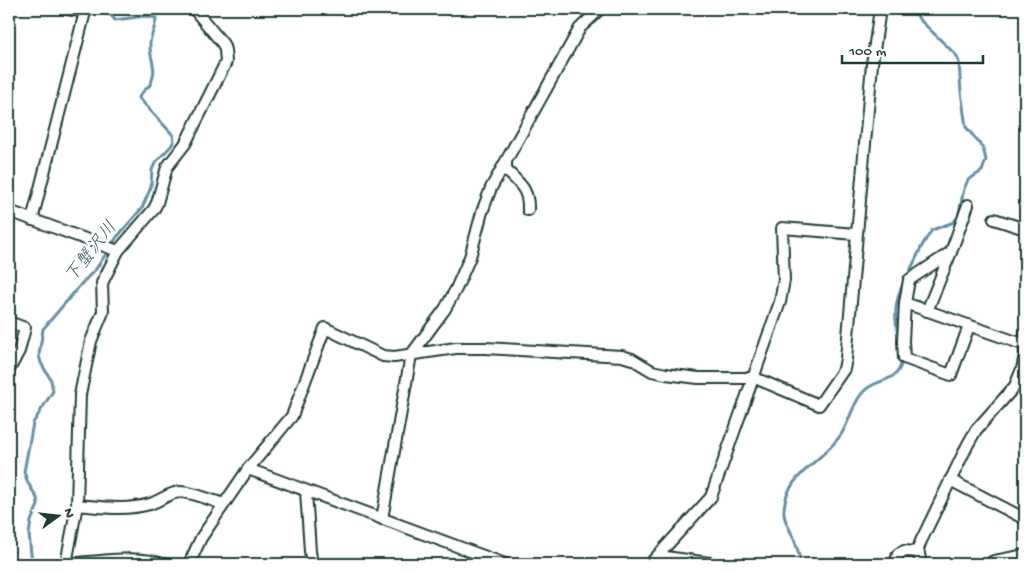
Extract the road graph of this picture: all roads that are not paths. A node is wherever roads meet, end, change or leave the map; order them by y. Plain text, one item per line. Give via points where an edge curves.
1 (68, 9) edge
2 (194, 9) edge
3 (600, 9) edge
4 (880, 9) edge
5 (87, 11) edge
6 (506, 162) junction
7 (968, 205) dead end
8 (528, 210) dead end
9 (9, 211) edge
10 (994, 218) dead end
11 (32, 220) junction
12 (1025, 229) edge
13 (856, 234) junction
14 (118, 251) junction
15 (951, 252) junction
16 (905, 303) junction
17 (928, 311) junction
18 (9, 322) edge
19 (970, 326) junction
20 (1025, 334) edge
21 (1025, 345) edge
22 (412, 355) junction
23 (9, 370) edge
24 (755, 378) junction
25 (248, 469) junction
26 (950, 480) junction
27 (306, 491) junction
28 (224, 504) junction
29 (77, 505) junction
30 (382, 519) junction
31 (1025, 519) edge
32 (918, 552) junction
33 (658, 556) junction
34 (1025, 558) edge
35 (66, 563) edge
36 (164, 564) edge
37 (189, 564) edge
38 (312, 564) edge
39 (506, 564) edge
40 (650, 564) edge
41 (717, 564) edge
42 (895, 564) edge
43 (921, 564) edge
44 (994, 564) edge

1 - 5 street
2 - 14 street via 222,44 226,62 185,144 167,167 154,210
3 - 6 street via 580,28
4 - 13 street
5 - 11 street
6 - 8 street via 506,170 525,189
6 - 22 street via 486,199 470,257 456,290
7 - 15 street
9 - 11 street
10 - 12 street
11 - 14 street
13 - 24 street via 782,228 784,280
13 - 24 street via 844,370 819,405
14 - 29 street via 102,283 103,312 91,341 80,395
15 - 16 street via 909,280
15 - 17 street
16 - 17 street
16 - 19 street via 904,358 951,375
17 - 19 street
18 - 23 street via 25,328 19,351
19 - 21 street
20 - 21 street
21 - 26 street via 1022,369 1015,386 976,430
22 - 24 street via 456,348 485,348 622,356 652,371 666,374 698,378
22 - 25 street via 383,356 325,328 292,416
22 - 30 street
24 - 33 street via 711,497
25 - 27 street
25 - 28 street
26 - 31 street
26 - 32 street
27 - 30 street
27 - 38 street
28 - 29 street via 179,492 137,507
28 - 37 street via 201,538
29 - 35 street
30 - 39 street
32 - 42 street via 898,554
32 - 43 street
33 - 40 street
33 - 41 street
34 - 44 main road
35 - 36 street via 125,558

